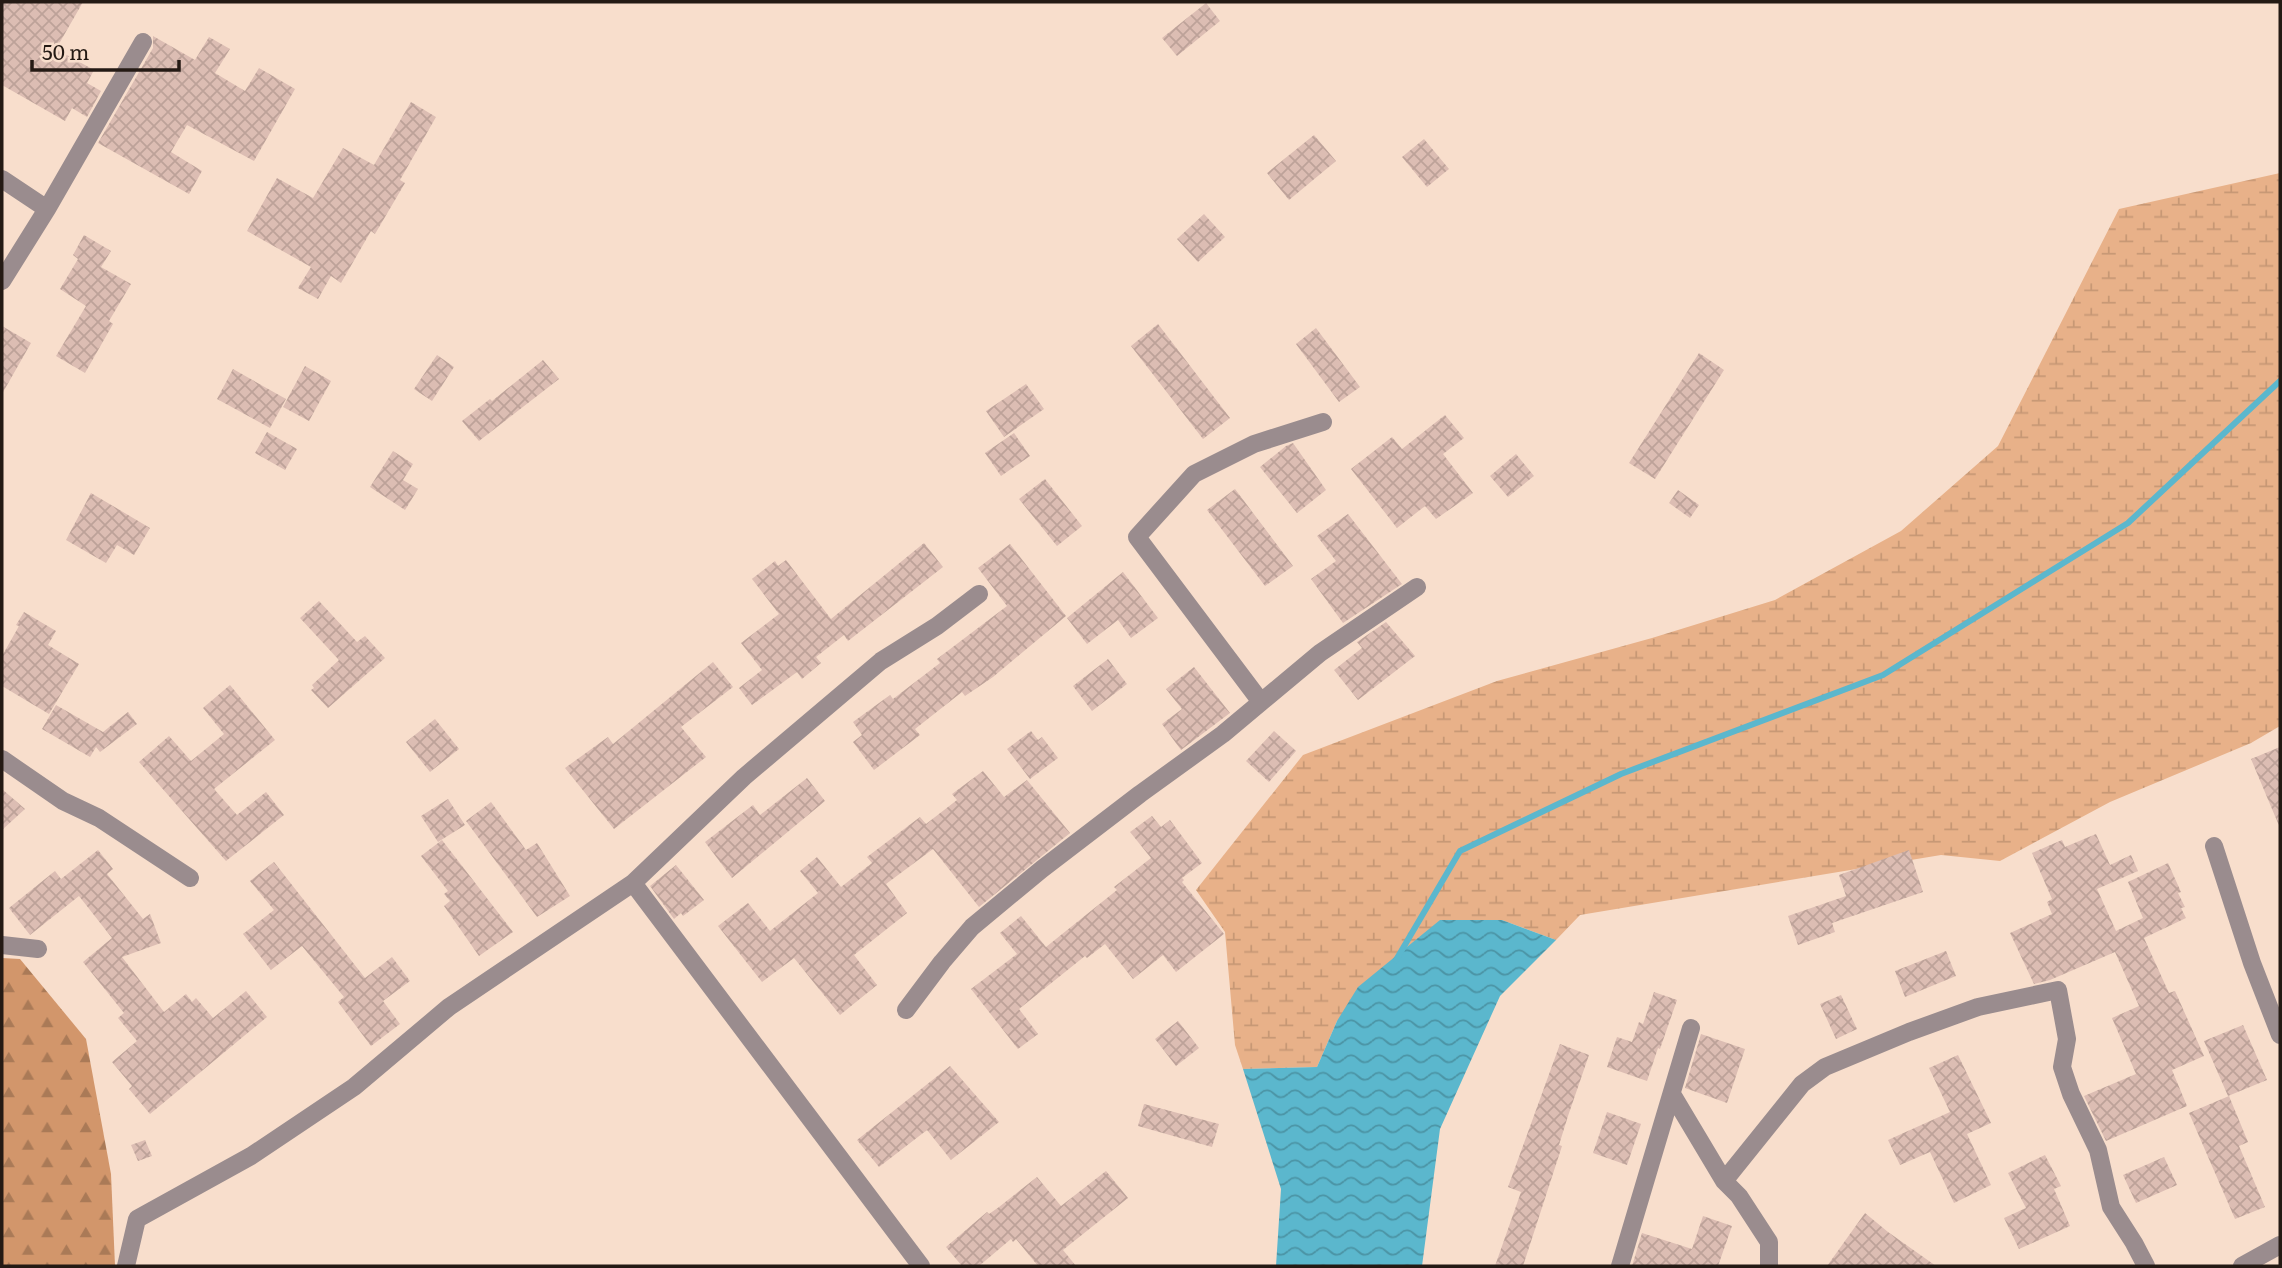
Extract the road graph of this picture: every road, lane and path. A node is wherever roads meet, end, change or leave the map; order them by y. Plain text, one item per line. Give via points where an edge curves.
1 (143, 42) dead end
2 (2, 179) edge
3 (47, 209) junction
4 (2, 281) edge
5 (1323, 422) dead end
6 (1417, 587) dead end
7 (979, 594) dead end
8 (1261, 702) junction
9 (2, 760) edge
10 (2214, 846) dead end
11 (190, 878) dead end
12 (633, 884) junction
13 (2, 945) edge
14 (38, 949) dead end
15 (906, 1010) dead end
16 (1691, 1028) dead end
17 (2280, 1035) edge
18 (1672, 1094) junction
19 (1724, 1181) junction
20 (2280, 1244) edge
21 (126, 1266) edge
22 (921, 1266) edge
23 (1620, 1266) edge
24 (1769, 1266) edge
25 (2146, 1266) edge
26 (2242, 1266) edge

1 - 3 street
2 - 3 street
3 - 4 street
5 - 8 street via 1254,444 1194,474 1137,537
6 - 8 street via 1320,653
7 - 12 street via 871,670 744,777
8 - 15 street via 972,927
9 - 11 street
10 - 17 street
12 - 21 street via 449,1007 354,1087 251,1156 137,1219
12 - 22 street
13 - 14 street
16 - 18 street
18 - 19 street
18 - 23 street
19 - 24 street via 1769,1242
19 - 25 street via 1802,1084 1825,1068 1978,1007 2058,990 2067,1039 2063,1067 2071,1094 2098,1150 2111,1207
20 - 26 street

